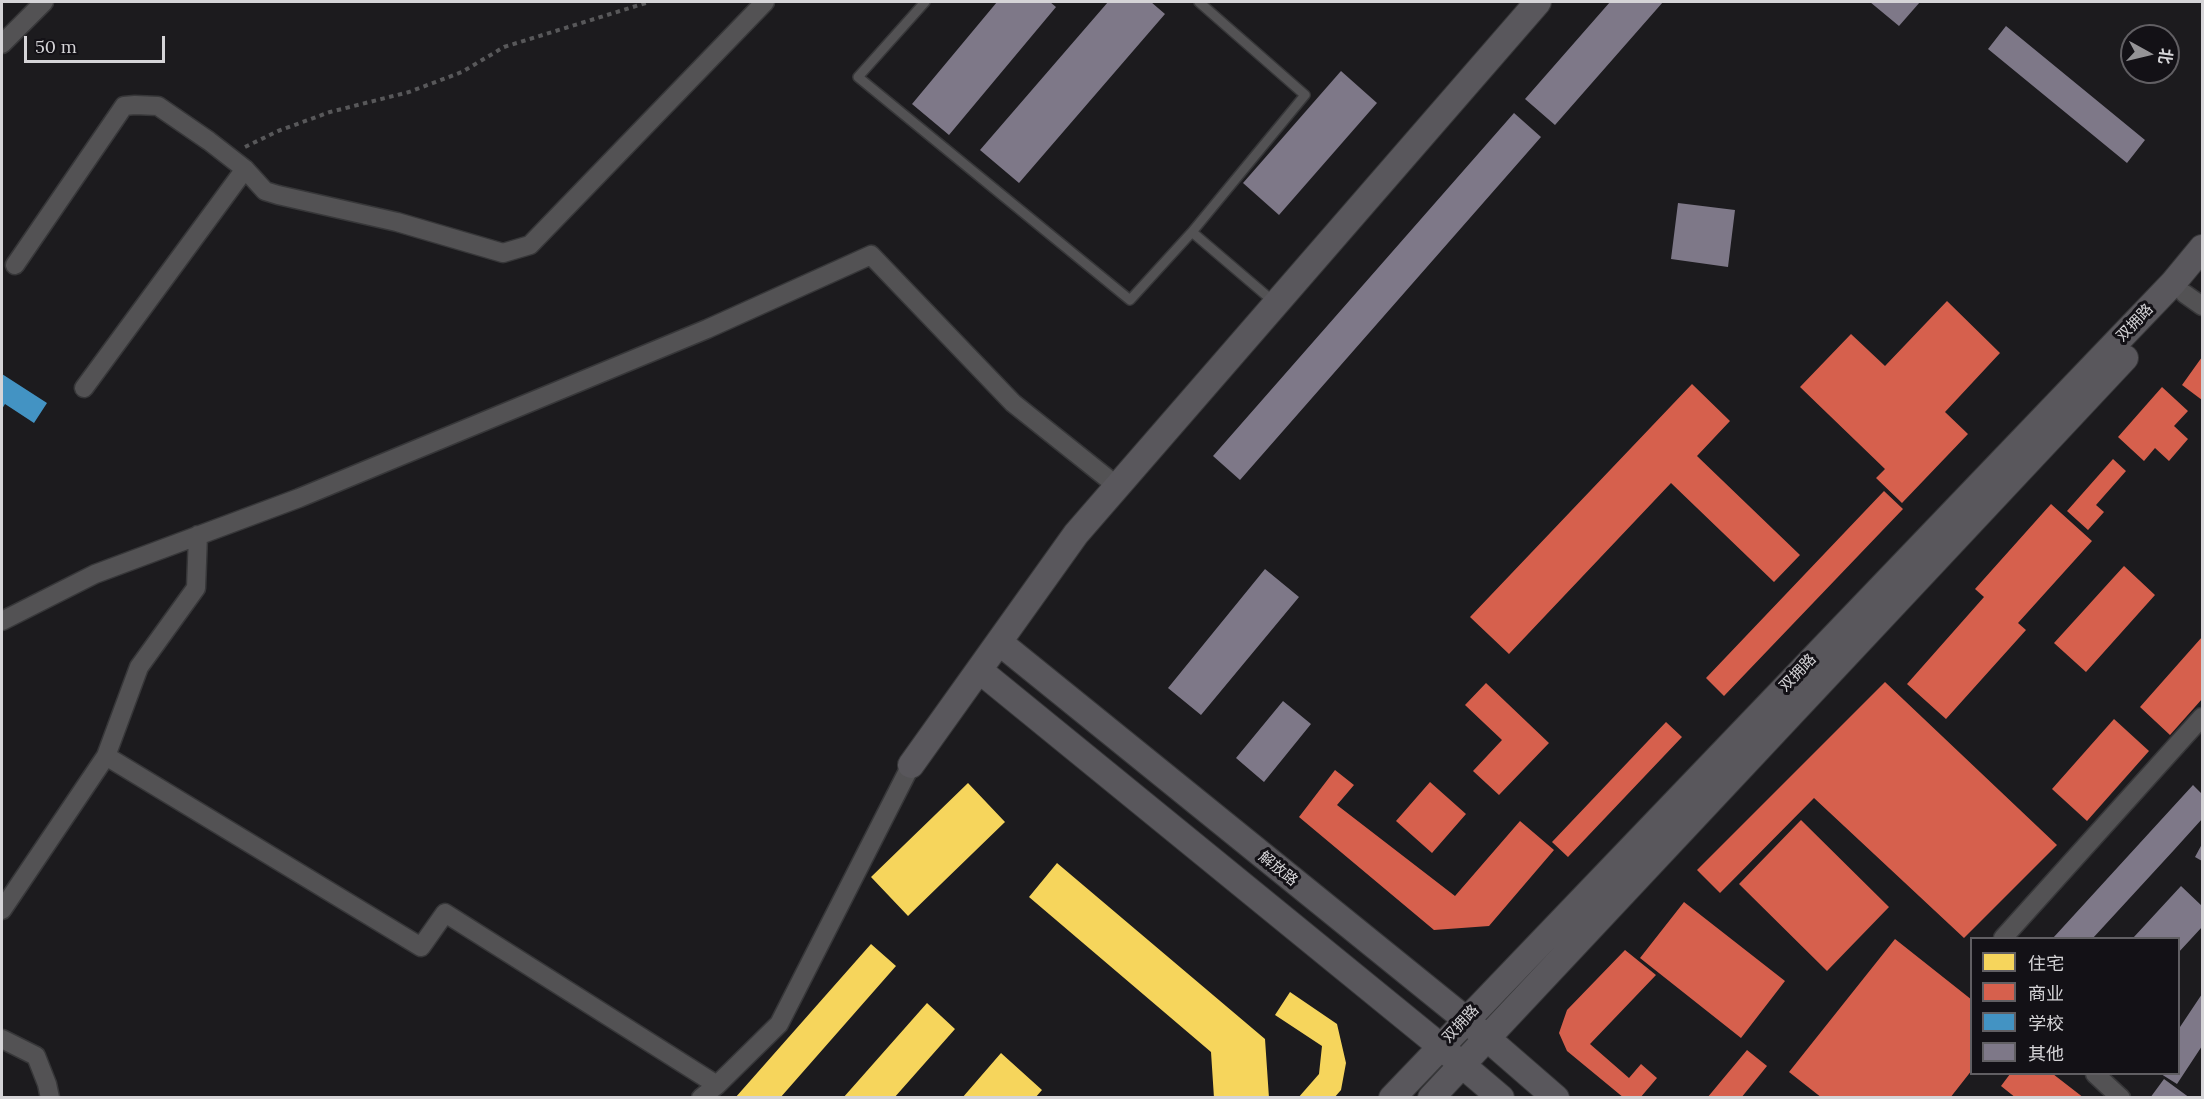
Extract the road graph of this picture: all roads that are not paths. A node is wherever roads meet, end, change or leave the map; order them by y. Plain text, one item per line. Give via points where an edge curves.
1 (44, 2) edge
2 (765, 2) edge
3 (925, 2) edge
4 (1199, 2) edge
5 (1538, 2) edge
6 (2, 44) edge
7 (245, 169) junction
8 (1192, 232) junction
9 (2202, 248) edge
10 (15, 265) dead end
11 (2202, 274) edge
12 (2194, 300) edge
13 (1275, 303) junction
14 (84, 388) dead end
15 (1117, 486) junction
16 (198, 535) junction
17 (2, 621) edge
18 (999, 642) junction
19 (979, 670) junction
20 (2202, 717) edge
21 (106, 756) junction
22 (911, 765) joint
23 (2, 910) edge
24 (2004, 937) edge
25 (1465, 1019) junction
26 (1486, 1038) junction
27 (2, 1039) edge
28 (1440, 1046) junction
29 (1462, 1065) junction
30 (2096, 1075) edge
31 (717, 1085) junction
32 (50, 1098) edge
33 (701, 1098) edge
34 (1392, 1098) edge
35 (1431, 1098) edge
36 (1501, 1098) edge
37 (1556, 1098) edge
38 (2121, 1098) edge

1 - 6 street
2 - 7 street via 530,245 503,253 397,222 278,195 265,191
3 - 8 lane via 858,77 1130,300
4 - 8 lane via 1305,95
5 - 13 main road
7 - 10 street via 158,106 124,106
7 - 14 street
8 - 13 lane
9 - 25 main road, 双拥路 via 2173,283
11 - 12 main road, 双拥路
12 - 26 main road, 双拥路
13 - 15 main road
15 - 16 street via 1013,403 871,255 696,334 299,498
15 - 18 main road via 1076,534
16 - 17 street via 95,574
16 - 21 street via 196,588 139,668
18 - 19 main road
18 - 25 main road, 解放路
19 - 22 main road
19 - 28 main road
20 - 24 street
21 - 23 street
21 - 31 street via 421,947 445,913
22 - 31 street via 779,1024
25 - 26 main road, 解放路
25 - 28 main road, 双拥路
26 - 29 main road, 双拥路
26 - 37 main road, 解放路
27 - 32 street via 36,1056
28 - 29 main road
28 - 34 main road, 双拥路
29 - 35 main road, 双拥路
29 - 36 main road
30 - 38 street
31 - 33 street

